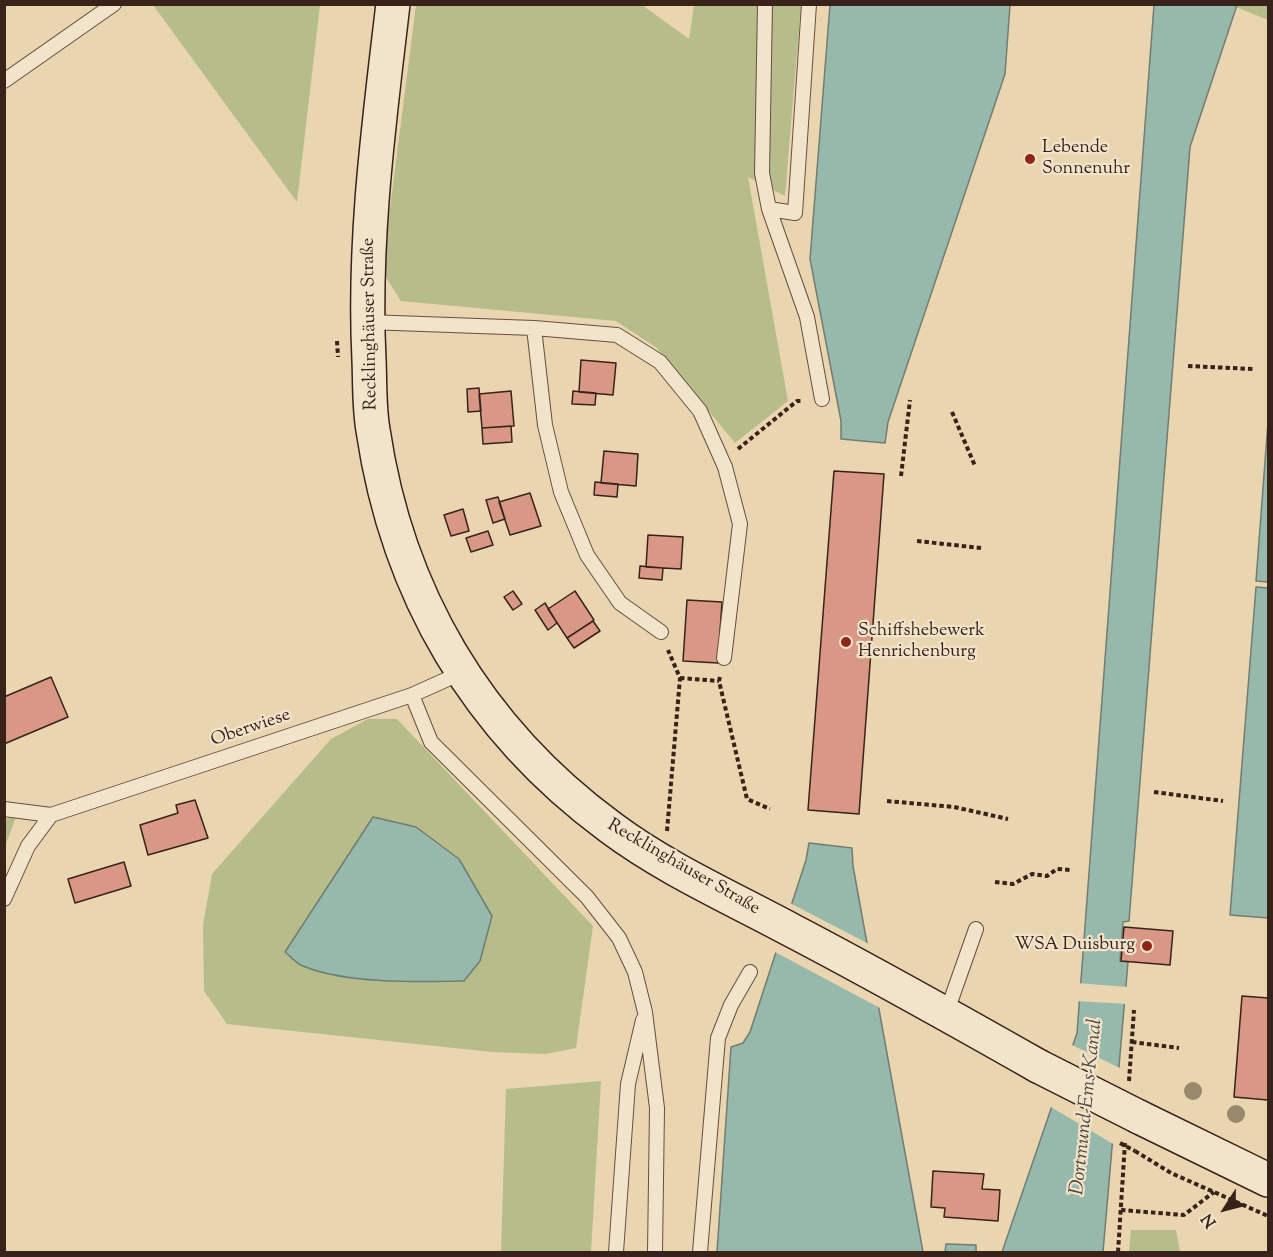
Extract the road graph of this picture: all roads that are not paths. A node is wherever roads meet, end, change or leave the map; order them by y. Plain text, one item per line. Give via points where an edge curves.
1 (114, 4) edge
2 (393, 4) edge
3 (765, 4) edge
4 (809, 4) edge
5 (4, 81) edge
6 (769, 209) junction
7 (367, 322) junction
8 (534, 328) junction
9 (822, 399) dead end
10 (661, 632) road end
11 (724, 658) road end
12 (461, 673) junction
13 (412, 695) junction
14 (4, 810) edge
15 (51, 815) junction
16 (4, 899) edge
17 (976, 929) dead end
18 (750, 972) dead end
19 (645, 1012) junction
20 (946, 1014) junction
21 (1269, 1179) edge
22 (616, 1252) edge
23 (655, 1252) edge
24 (700, 1252) edge

1 - 5 lane
2 - 7 main road, Recklinghäuser Straße via 370,203
3 - 6 lane via 762,173
4 - 6 lane via 795,213
6 - 9 lane via 807,317
7 - 8 lane
7 - 12 main road, Recklinghäuser Straße via 372,428 387,498 429,617
8 - 10 lane via 545,425 561,492 587,555 620,603
8 - 11 lane via 617,335 660,362 700,411 723,461 740,524
12 - 13 lane, Oberwiese
12 - 20 main road, Recklinghäuser Straße via 500,727 564,792 613,830
13 - 15 lane, Oberwiese
13 - 19 lane via 431,742 587,897 619,938 635,972
14 - 15 lane, Oberwiese
15 - 16 lane via 28,846
17 - 20 lane
18 - 24 lane via 718,1038
19 - 22 lane via 628,1084
19 - 23 lane via 657,1108
20 - 21 main road, Recklinghäuser Straße, bridge via 1038,1066

